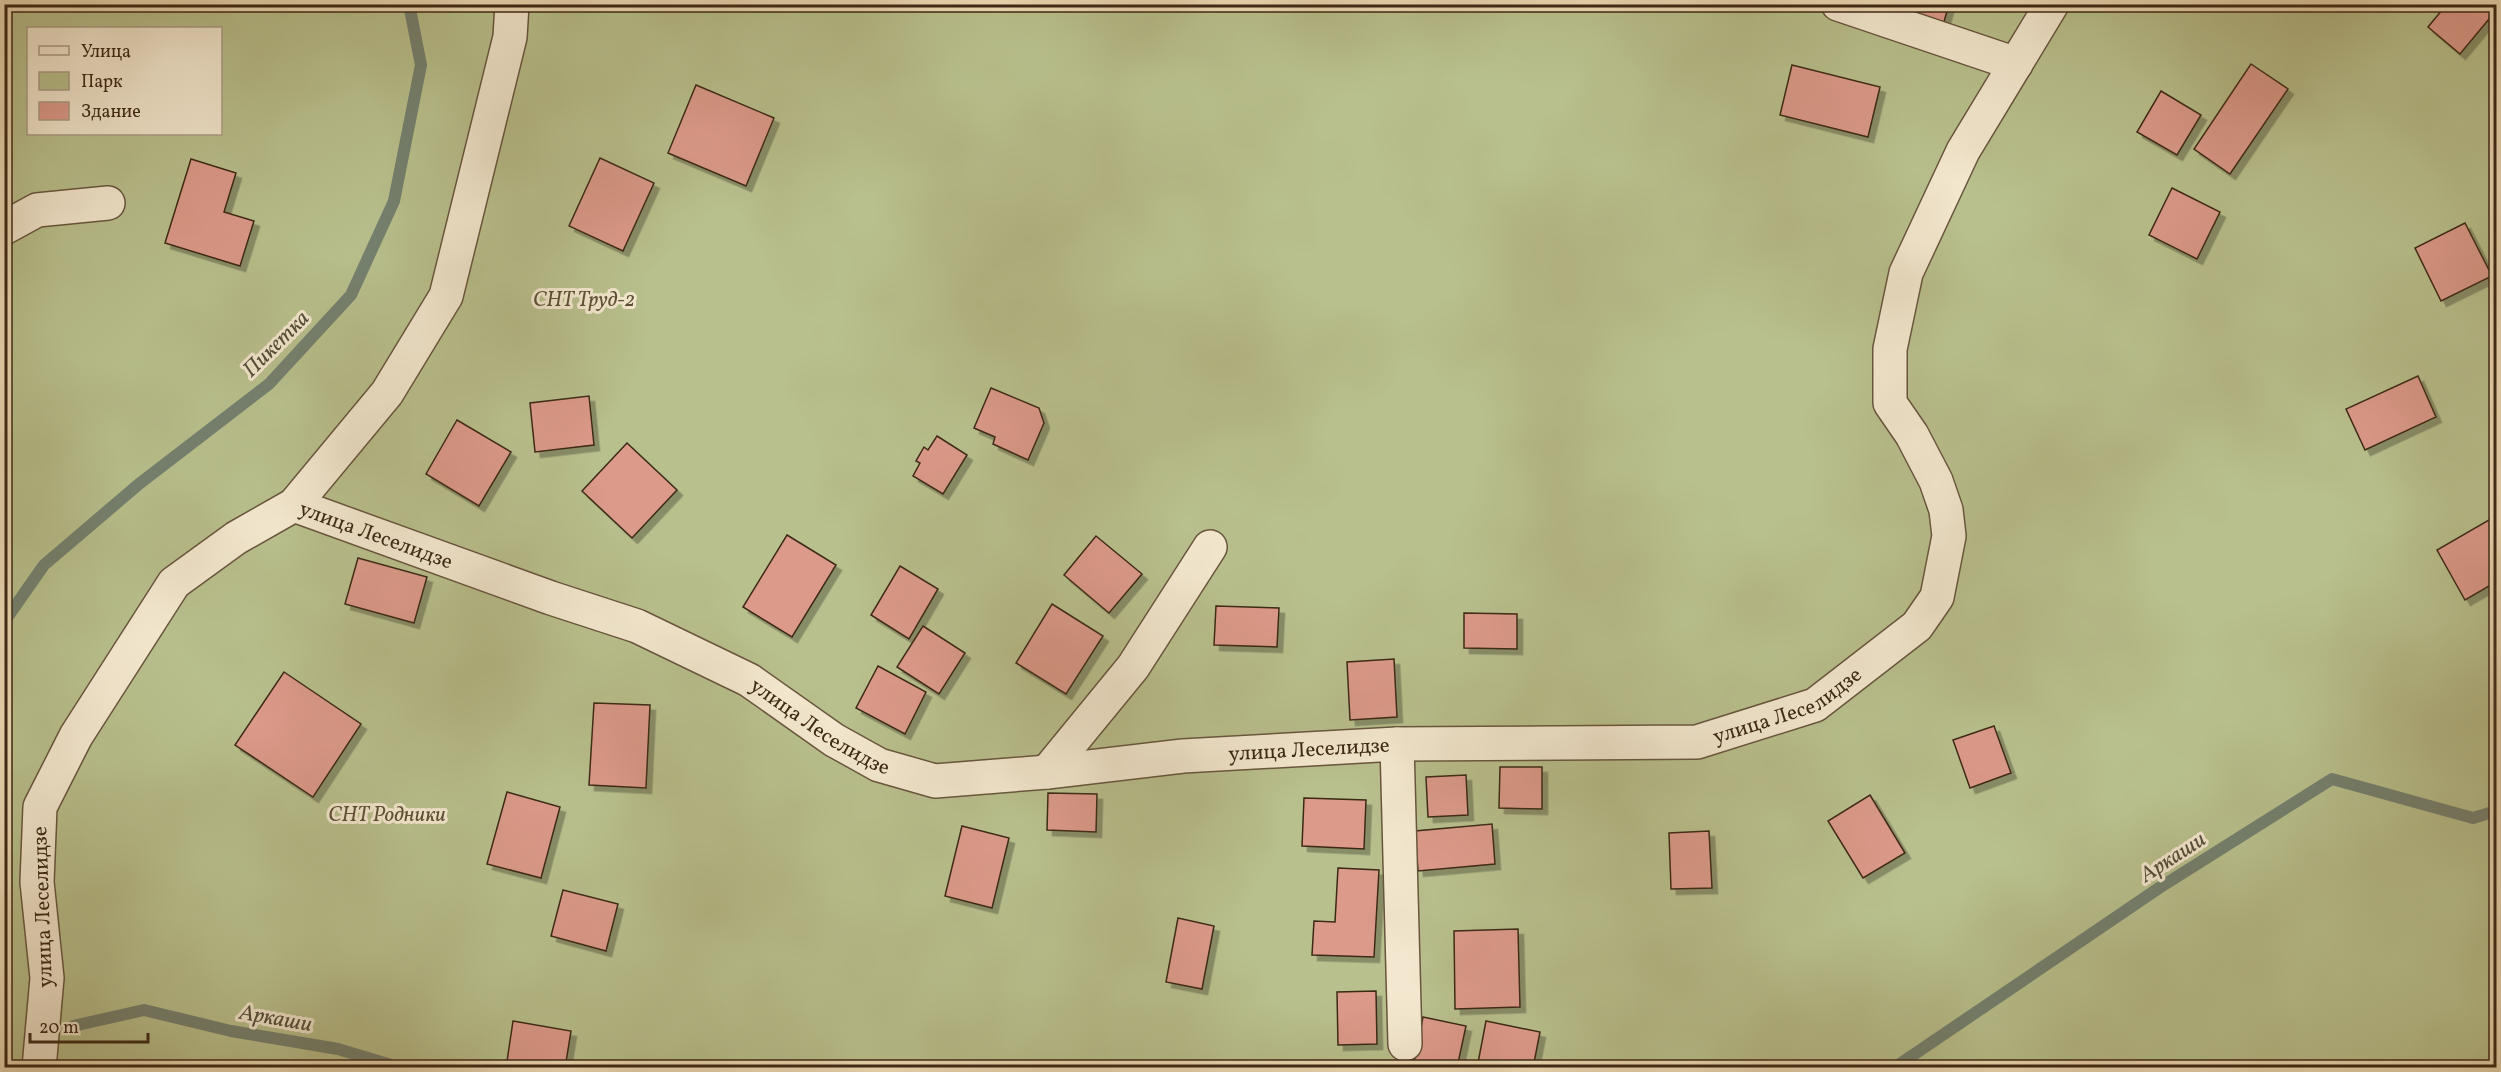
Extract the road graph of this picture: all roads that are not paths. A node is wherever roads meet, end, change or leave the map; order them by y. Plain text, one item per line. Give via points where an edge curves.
1 (512, 4) edge
2 (1838, 4) edge
3 (2052, 4) edge
4 (2016, 64) junction
5 (108, 203) dead end
6 (4, 228) edge
7 (294, 505) junction
8 (1210, 547) dead end
9 (1396, 744) junction
10 (1047, 772) junction
11 (1405, 1044) dead end
12 (39, 1068) edge

1 - 7 street via 510,37 446,296 387,393
2 - 4 street
3 - 4 street
4 - 9 street, улица Леселидзе via 1963,151 1906,273 1890,349 1890,403 1936,481 1946,510 1949,536 1936,597 1917,627 1815,705 1697,742
5 - 6 street via 37,210
7 - 10 street, улица Леселидзе via 637,627 750,680 834,740 879,765 935,781
7 - 12 street, улица Леселидзе via 236,538 174,583 76,736 40,807 37,882 47,978
8 - 10 street via 1133,667
9 - 10 street, улица Леселидзе via 1183,756
9 - 11 street

